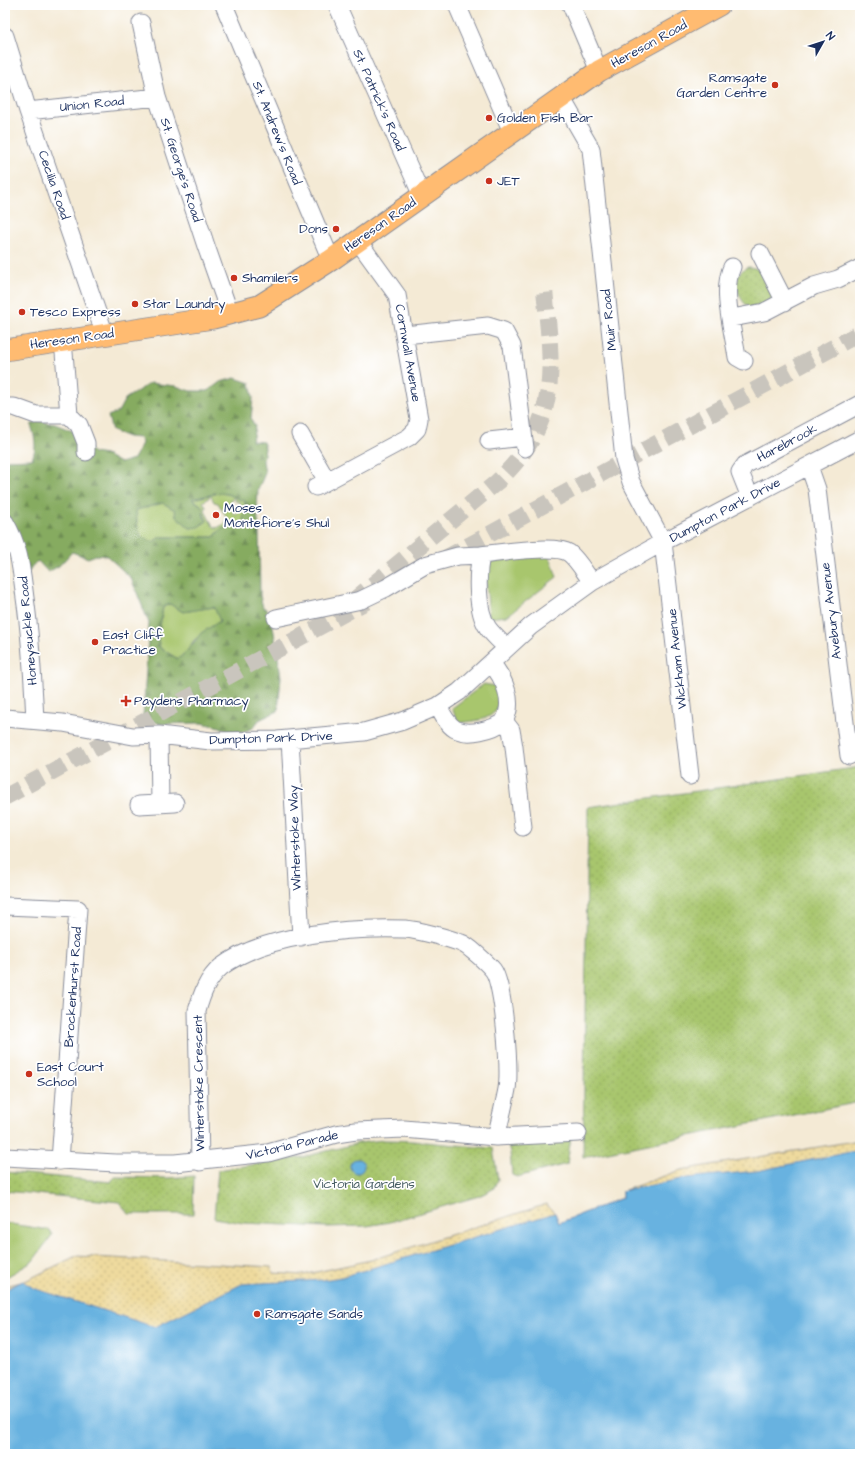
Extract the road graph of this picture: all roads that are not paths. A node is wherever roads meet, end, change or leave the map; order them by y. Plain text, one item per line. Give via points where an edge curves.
1 (224, 5) edge
2 (337, 5) edge
3 (457, 5) edge
4 (571, 5) edge
5 (719, 5) edge
6 (141, 23) dead end
7 (5, 36) edge
8 (599, 71) junction
9 (156, 97) junction
10 (561, 97) junction
11 (28, 111) junction
12 (512, 132) junction
13 (422, 196) junction
14 (358, 241) junction
15 (760, 253) dead end
16 (331, 260) junction
17 (732, 267) dead end
18 (860, 268) edge
19 (785, 302) junction
20 (230, 314) junction
21 (732, 318) junction
22 (105, 334) junction
23 (405, 335) junction
24 (63, 340) junction
25 (5, 350) edge
26 (744, 361) dead end
27 (860, 404) edge
28 (5, 407) edge
29 (69, 415) junction
30 (300, 434) dead end
31 (860, 439) edge
32 (489, 441) dead end
33 (86, 452) dead end
34 (809, 466) junction
35 (750, 497) junction
36 (5, 522) edge
37 (664, 542) junction
38 (481, 555) junction
39 (592, 582) junction
40 (276, 618) dead end
41 (507, 648) junction
42 (490, 663) junction
43 (438, 706) junction
44 (5, 718) edge
45 (35, 720) junction
46 (504, 721) junction
47 (159, 735) junction
48 (290, 739) junction
49 (849, 756) dead end
50 (690, 776) dead end
51 (139, 805) dead end
52 (523, 827) dead end
53 (5, 906) edge
54 (301, 937) junction
55 (578, 1133) dead end
56 (496, 1136) junction
57 (5, 1156) edge
58 (60, 1161) junction
59 (200, 1162) junction

1 - 16 street, St. Andrew's Road
2 - 13 street, St. Patrick's Road
3 - 12 street
4 - 8 street
5 - 8 main road, Hereson Road
6 - 9 street, St. George's Road
7 - 11 street, Cecilia Road
8 - 10 main road, Hereson Road
9 - 11 street, Union Road
9 - 20 street, St. George's Road
10 - 12 main road, Hereson Road
10 - 37 street, Muir Road via 591,148 624,459 631,482
11 - 22 street, Cecilia Road
12 - 13 main road, Hereson Road
13 - 14 main road, Hereson Road
14 - 16 main road, Hereson Road
14 - 23 street, Cornwall Avenue via 397,294
15 - 19 street
16 - 20 main road, Hereson Road via 259,306
17 - 21 street via 727,276 726,289
18 - 19 street via 838,279 814,286
19 - 21 street via 764,312
20 - 22 main road, Hereson Road
21 - 26 street via 737,357
22 - 24 main road, Hereson Road
23 - 30 street, Cornwall Avenue via 419,419 416,429 409,437 321,484
23 - 32 street via 488,326 504,331 512,346 524,443
24 - 25 main road, Hereson Road
24 - 29 street
27 - 35 street, Harebrook via 745,465 740,472
28 - 29 street via 14,407 36,415
29 - 33 street via 79,425 86,443
31 - 34 street, Dumpton Park Drive
34 - 35 street, Dumpton Park Drive
34 - 49 street, Avebury Avenue via 817,489
35 - 37 street, Dumpton Park Drive
36 - 45 street, Honeysuckle Road via 15,539 21,559 31,641
37 - 39 street, Dumpton Park Drive
37 - 50 street, Wickham Avenue
38 - 39 street via 547,549 564,551 575,560
38 - 40 street via 458,556 425,565 361,600
38 - 41 street via 478,572 481,613 487,627
39 - 41 street, Dumpton Park Drive via 548,612
41 - 42 street, Dumpton Park Drive
42 - 43 street, Dumpton Park Drive via 459,692
42 - 46 street via 506,686 508,711
43 - 46 street via 456,730 491,729
43 - 48 street, Dumpton Park Drive via 403,721 364,732
44 - 45 street, Dumpton Park Drive
45 - 47 street, Dumpton Park Drive via 133,736
46 - 52 street via 511,730 513,741
47 - 48 street, Dumpton Park Drive via 211,741
47 - 51 street via 168,804
48 - 54 street, Winterstoke Way
53 - 58 street, Brockenhurst Road via 78,909
54 - 56 street, Winterstoke Crescent via 359,930 407,929 463,943 494,971 505,1017 507,1088
54 - 59 street, Winterstoke Crescent via 266,944 236,957 221,968 204,988 197,1011
55 - 56 street, Victoria Parade
56 - 59 street, Victoria Parade via 404,1129 356,1131 268,1153
57 - 58 street, Victoria Parade
58 - 59 street, Victoria Parade

